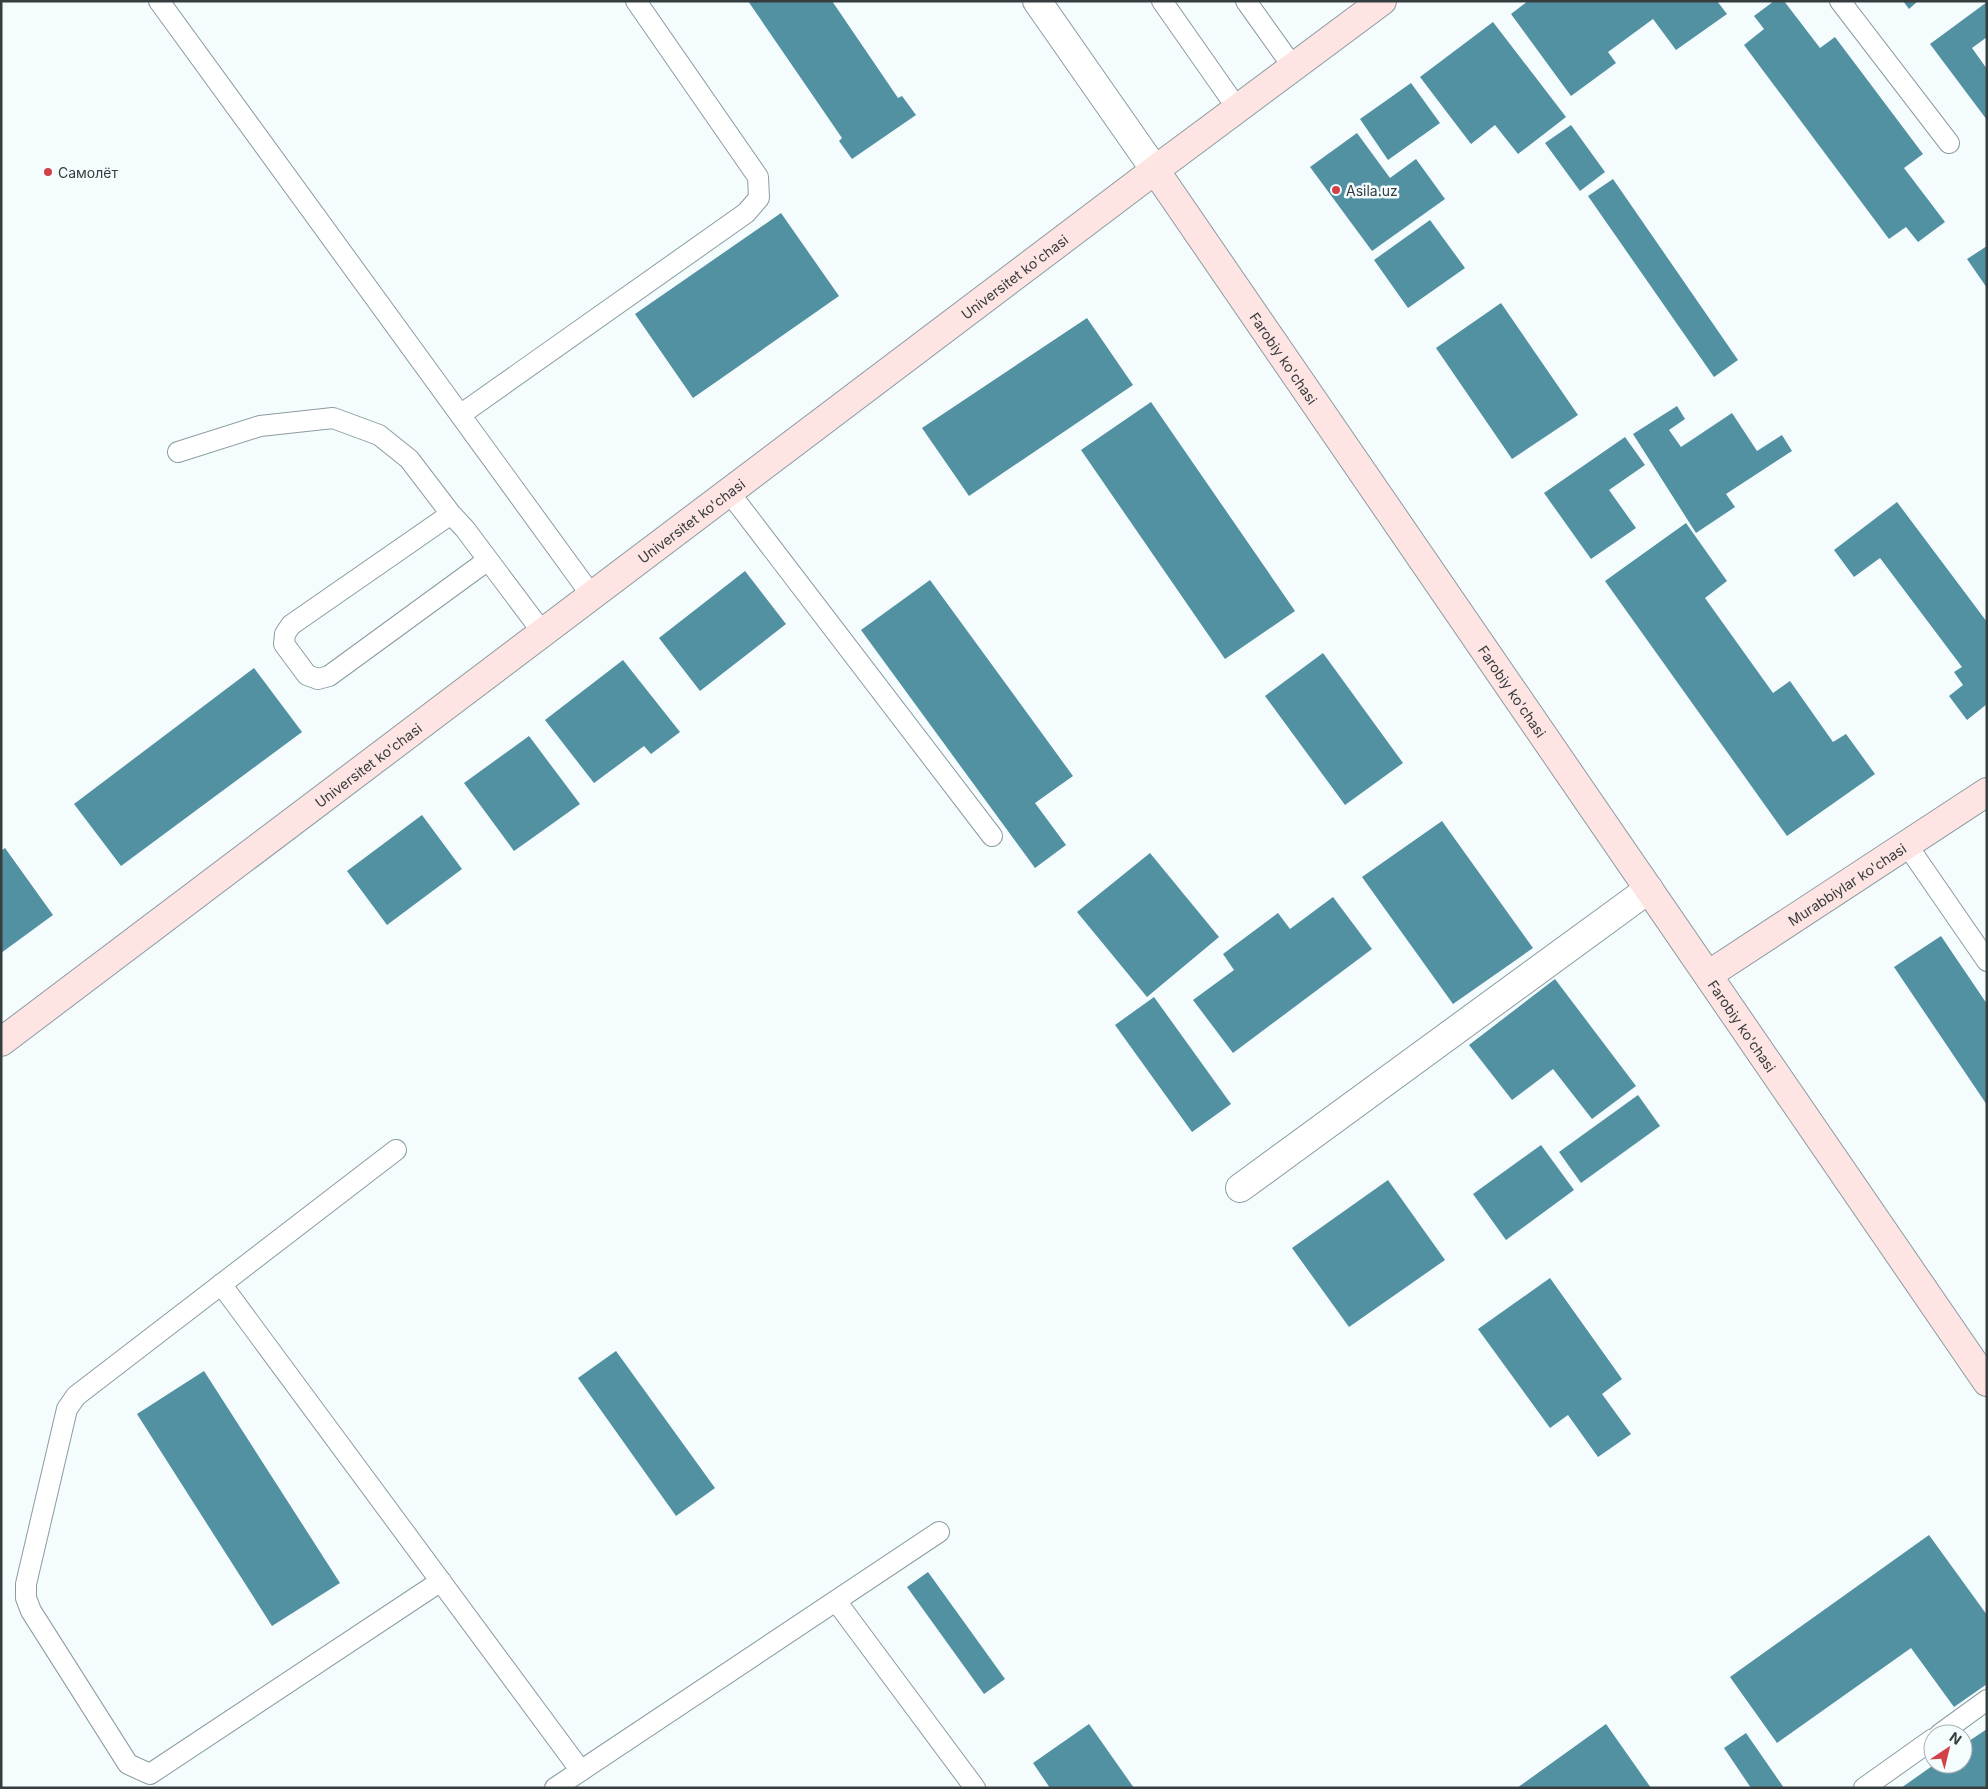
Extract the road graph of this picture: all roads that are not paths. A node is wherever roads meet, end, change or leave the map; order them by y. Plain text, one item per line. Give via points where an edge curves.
1 (159, 1) edge
2 (636, 1) edge
3 (1037, 1) edge
4 (1162, 1) edge
5 (1246, 1) edge
6 (1382, 1) edge
7 (1840, 1) edge
8 (1293, 67) junction
9 (1238, 108) junction
10 (1949, 143) dead end
11 (1154, 170) junction
12 (460, 414) junction
13 (178, 452) dead end
14 (729, 492) junction
15 (451, 514) junction
16 (488, 560) junction
17 (592, 596) junction
18 (543, 633) junction
19 (1987, 792) edge
20 (992, 836) dead end
21 (1907, 845) junction
22 (1649, 889) junction
23 (1987, 961) edge
24 (1708, 975) junction
25 (1, 1042) edge
26 (396, 1150) dead end
27 (1240, 1188) dead end
28 (221, 1284) junction
29 (1987, 1382) edge
30 (939, 1532) dead end
31 (441, 1582) junction
32 (836, 1601) junction
33 (1987, 1700) edge
34 (1954, 1724) edge
35 (1923, 1746) edge
36 (581, 1771) junction
37 (556, 1788) edge
38 (975, 1788) edge
39 (1864, 1788) edge

1 - 12 lane
2 - 12 lane via 758,177 758,198 746,212
3 - 11 street, Farobiy ko'chasi
4 - 9 lane
5 - 8 lane
6 - 8 main road, Universitet ko'chasi
7 - 10 lane
8 - 9 main road, Universitet ko'chasi
9 - 11 main road, Universitet ko'chasi
11 - 14 main road, Universitet ko'chasi
11 - 22 main road, Farobiy ko'chasi
12 - 17 lane
13 - 15 lane via 260,426 333,418 379,435 409,459
14 - 17 main road, Universitet ko'chasi
14 - 20 lane
15 - 16 lane
15 - 16 lane via 291,625 285,634 284,644 307,675 329,676
16 - 18 lane
17 - 18 main road, Universitet ko'chasi
18 - 25 main road, Universitet ko'chasi
19 - 21 main road, Murabbiylar ko'chasi
21 - 23 lane
21 - 24 main road, Murabbiylar ko'chasi
22 - 24 main road, Farobiy ko'chasi
22 - 27 street
24 - 29 main road, Farobiy ko'chasi
26 - 28 lane
28 - 31 lane
28 - 31 lane via 76,1396 67,1410 26,1584 26,1598 31,1611 128,1764 150,1774
30 - 32 lane
31 - 36 lane
32 - 36 lane
32 - 38 lane
33 - 34 lane
35 - 39 lane
36 - 37 lane

